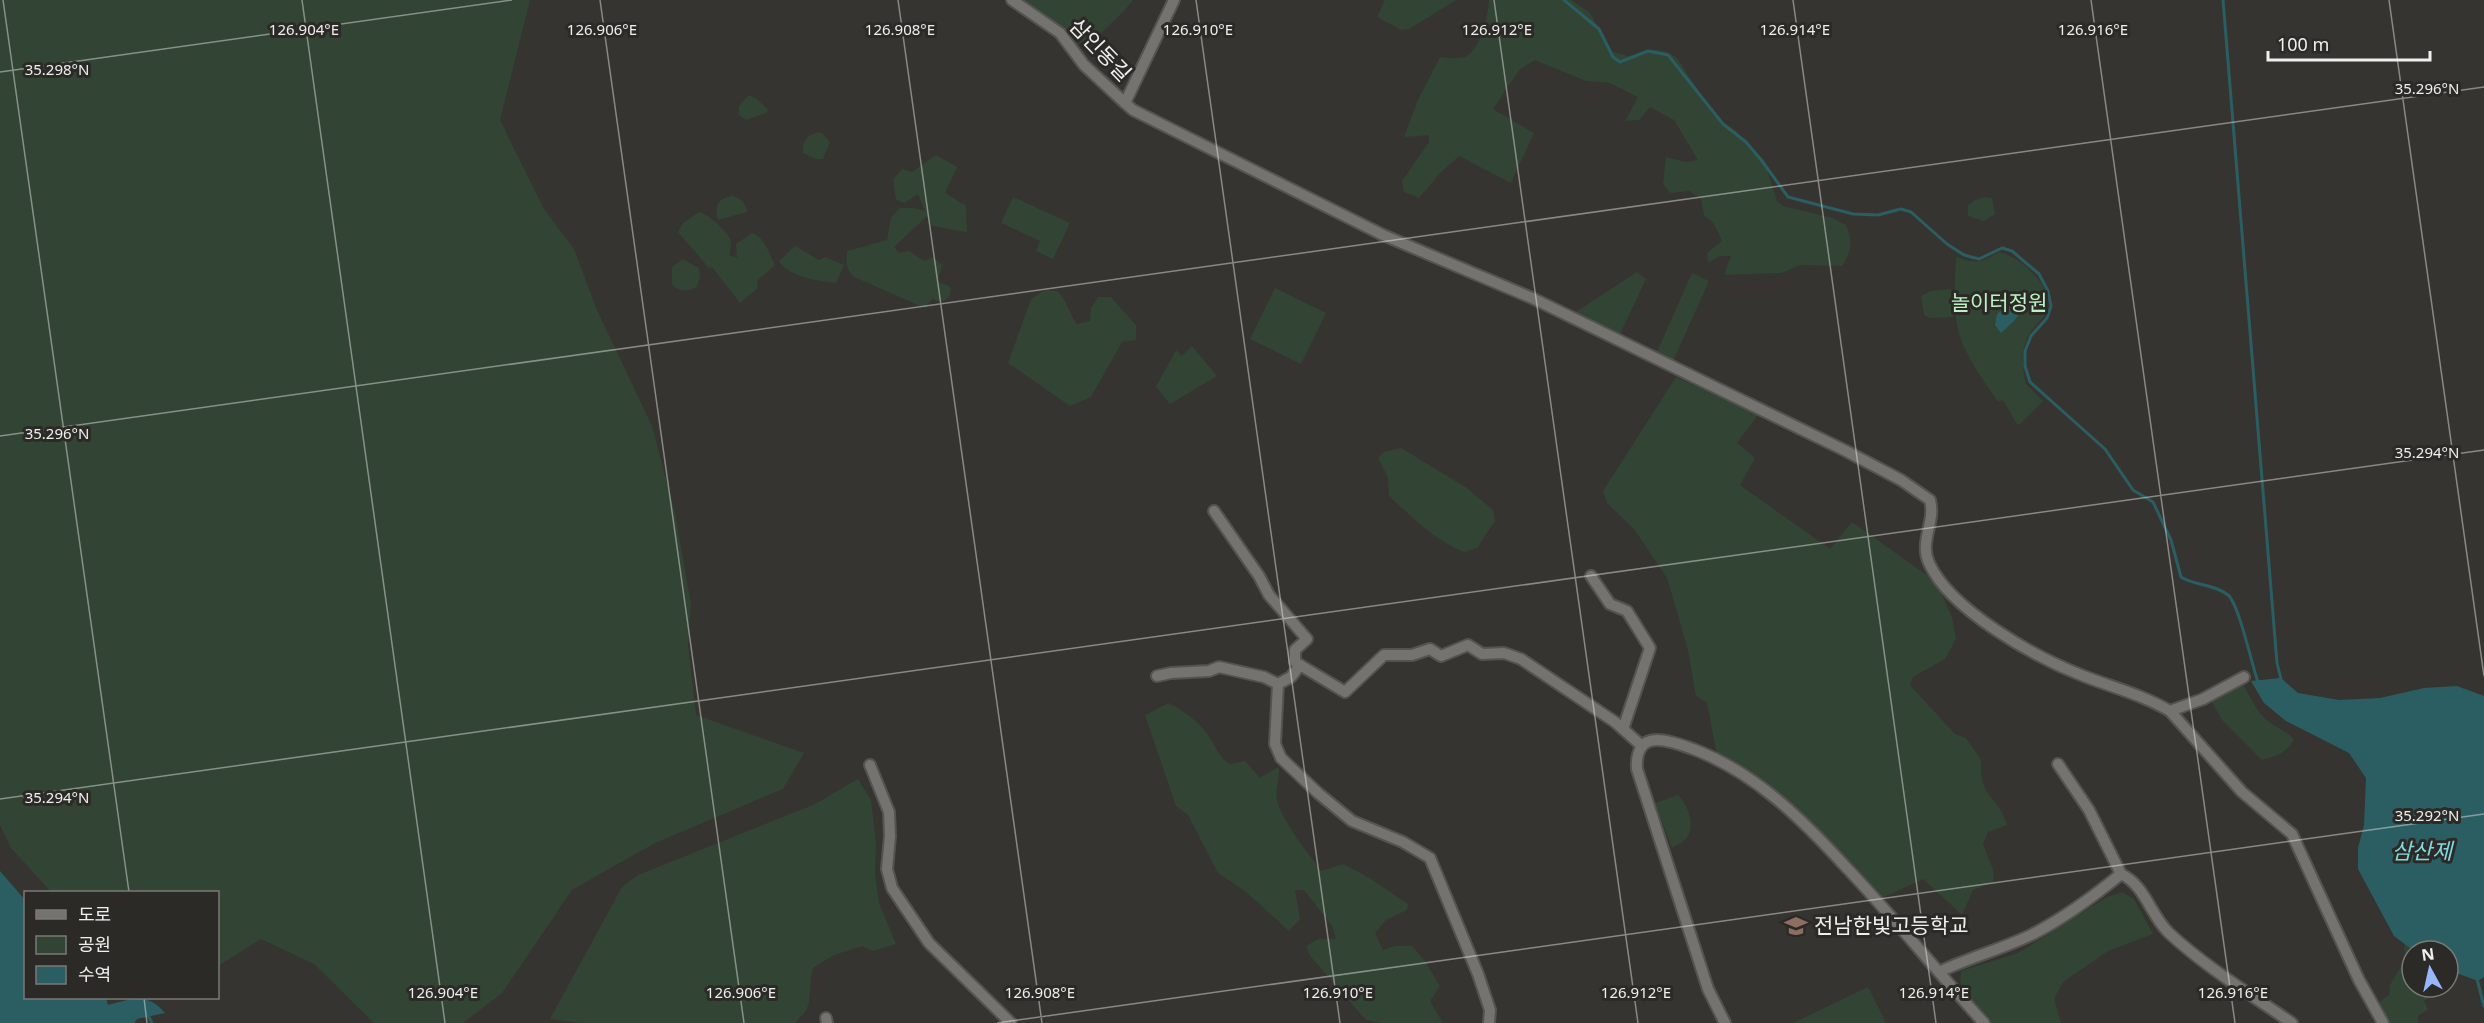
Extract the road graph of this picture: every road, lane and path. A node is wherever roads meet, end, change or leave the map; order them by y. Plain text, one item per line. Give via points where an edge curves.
1 (1012, 0) edge
2 (1174, 0) edge
3 (1125, 103) junction
4 (1214, 511) dead end
5 (1591, 576) dead end
6 (1300, 665) junction
7 (1157, 676) dead end
8 (2244, 677) dead end
9 (1278, 684) junction
10 (2170, 711) junction
11 (1623, 729) junction
12 (1642, 746) junction
13 (2058, 764) dead end
14 (870, 765) dead end
15 (2121, 874) junction
16 (1939, 972) junction
17 (1011, 1023) edge
18 (1489, 1023) edge
19 (1725, 1023) edge
20 (1984, 1023) edge
21 (2292, 1023) edge
22 (2383, 1023) edge

1 - 3 street, 삼인동길 via 1060,33 1084,65
2 - 3 street, 삼인동길
3 - 10 street via 1383,235 1566,314 1901,480 1930,500 1932,513 1925,542 1929,563 1956,597 1987,624 2041,657 2081,676 2150,699
4 - 6 street via 1269,595 1306,639 1295,650 1295,662
5 - 11 street via 1610,604 1627,611 1650,648
6 - 9 street via 1291,677
6 - 11 street via 1345,692 1384,656 1412,655 1430,649 1441,656 1468,645 1482,654 1513,654
7 - 9 street via 1219,667 1264,676
8 - 10 street
9 - 18 street via 1275,744 1281,758 1353,821 1430,858 1478,974 1490,1010
10 - 22 street via 2242,792 2292,834
11 - 12 street
12 - 16 street via 1659,740 1703,753 1744,776 1789,809 1869,891
12 - 19 street via 1636,759 1641,785 1708,988
13 - 15 street via 2101,831
14 - 17 street via 890,812 887,868 892,888 929,943
15 - 16 street via 2034,933
15 - 21 street via 2142,892 2167,931 2208,965
16 - 20 street

